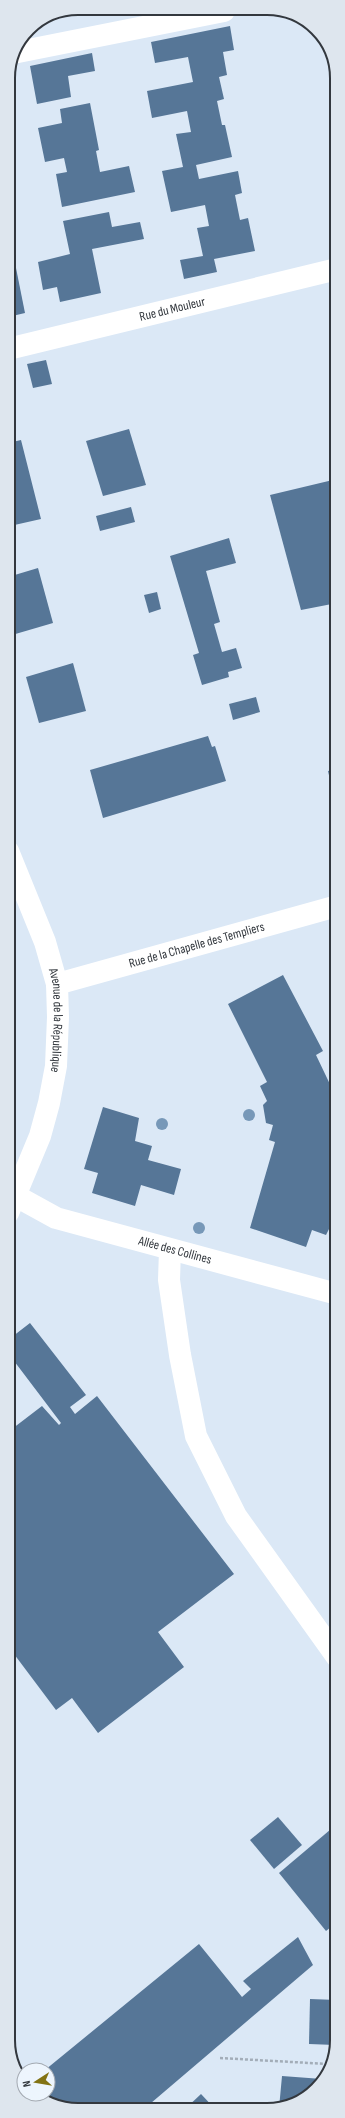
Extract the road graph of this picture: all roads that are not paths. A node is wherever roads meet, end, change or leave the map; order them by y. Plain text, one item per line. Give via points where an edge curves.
1 (204, 15) edge
2 (21, 51) edge
3 (330, 271) edge
4 (15, 347) edge
5 (15, 868) edge
6 (330, 908) edge
7 (57, 984) junction
8 (15, 1198) edge
9 (15, 1206) edge
10 (170, 1250) junction
11 (330, 1292) edge
12 (330, 1647) edge

1 - 2 street
3 - 4 street, Rue du Mouleur
5 - 7 street, Avenue de la République via 45,942
6 - 7 street, Rue de la Chapelle des Templiers
7 - 8 street, Avenue de la République via 56,1066 49,1103 40,1136
9 - 10 street, Allée des Collines
10 - 11 street, Allée des Collines
10 - 12 street via 169,1280 196,1436 236,1516

